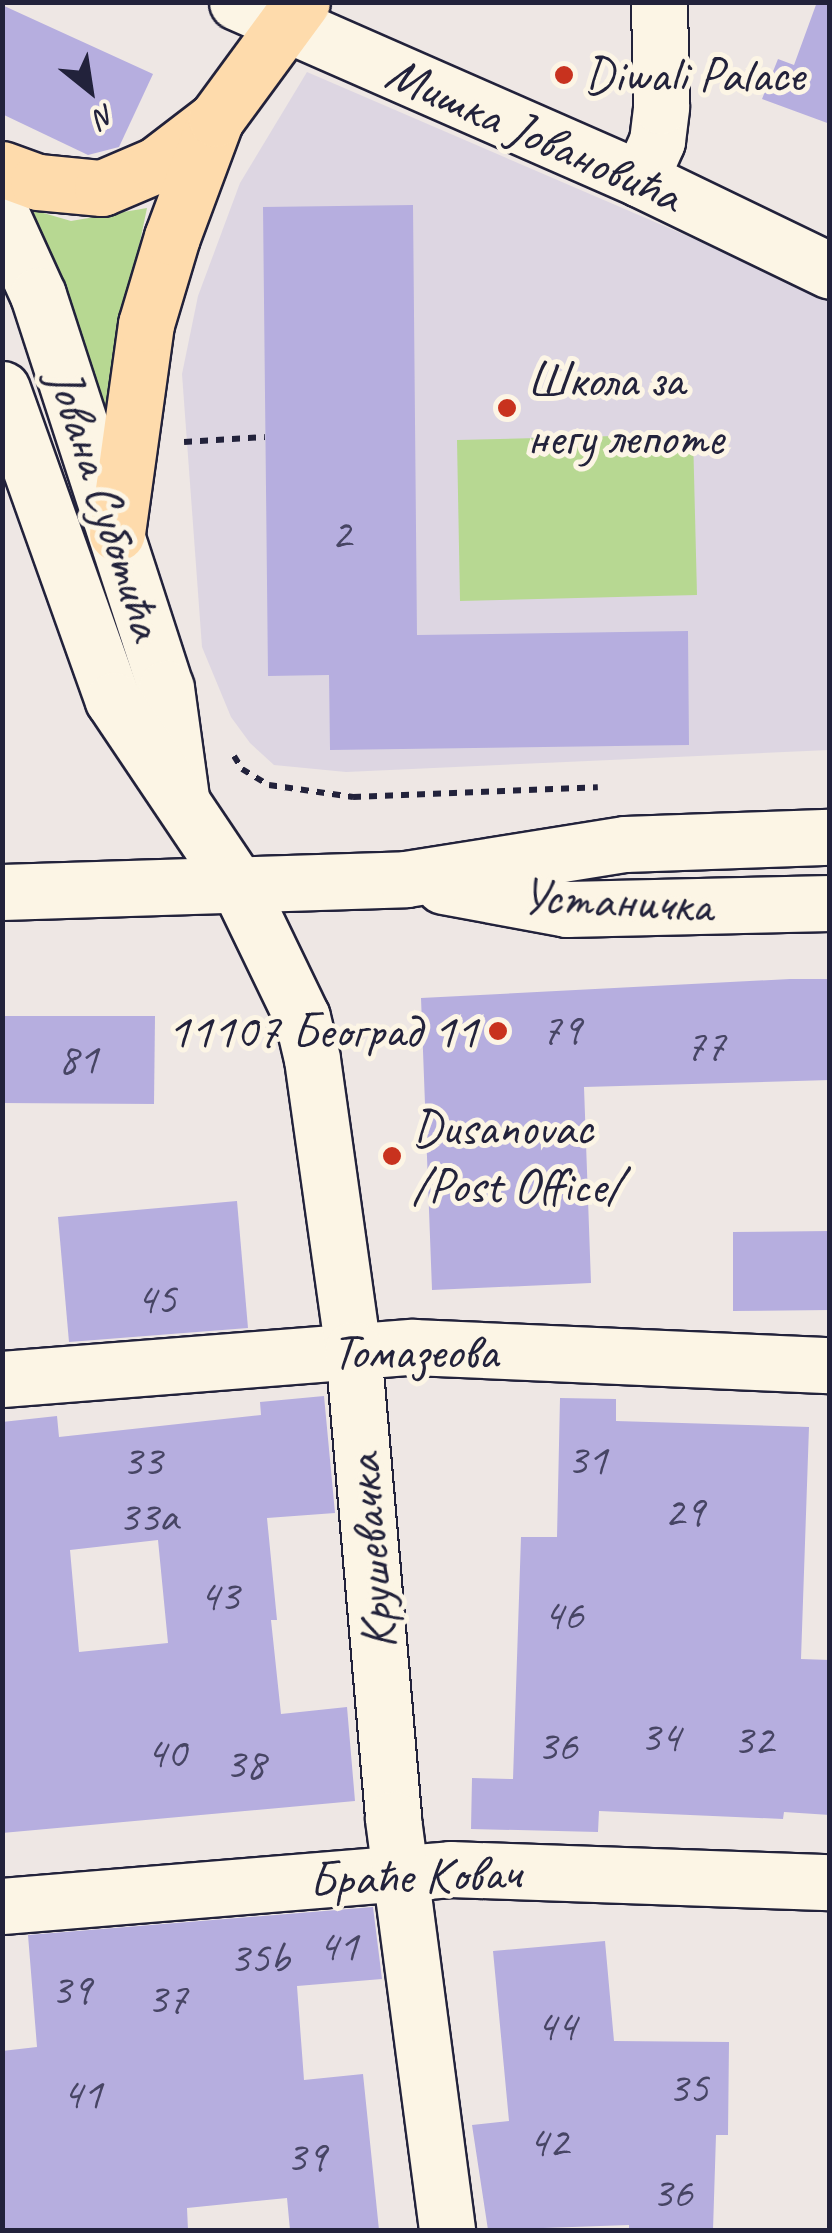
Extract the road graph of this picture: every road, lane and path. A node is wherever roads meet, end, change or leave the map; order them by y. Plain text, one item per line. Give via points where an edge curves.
1 (237, 2) edge
2 (659, 2) edge
3 (295, 13) edge
4 (216, 120) junction
5 (2, 169) edge
6 (640, 179) junction
7 (2, 216) edge
8 (830, 271) edge
9 (2, 389) edge
10 (266, 437) dead end
11 (175, 442) dead end
12 (117, 533) junction
13 (226, 741) dead end
14 (616, 786) dead end
15 (182, 800) junction
16 (830, 837) edge
17 (406, 879) junction
18 (240, 889) junction
19 (2, 892) edge
20 (830, 902) edge
21 (353, 1349) junction
22 (830, 1365) edge
23 (2, 1380) edge
24 (399, 1872) junction
25 (830, 1882) edge
26 (2, 1906) edge
27 (446, 2230) edge

1 - 3 main road, Мишка Јовановића
2 - 6 main road via 662,106
3 - 4 highway
3 - 6 main road, Мишка Јовановића
4 - 5 highway via 156,165 102,188 38,182
4 - 12 highway via 146,324
6 - 8 main road, Мишка Јовановића
7 - 12 main road, Јована Суботића via 38,294
9 - 15 main road, Јована Суботића via 112,700
10 - 11 path
12 - 15 main road, Јована Суботића via 166,688
13 - 14 path via 242,769 269,785 353,797
15 - 18 main road, Јована Суботића
16 - 17 main road, Устаничка via 624,844
17 - 18 main road, Устаничка
17 - 20 main road, Устаничка via 567,909
18 - 19 main road, Устаничка
18 - 21 main road, Крушевачка via 305,1031 328,1149
21 - 22 main road, Томазеова
21 - 23 main road, Томазеова
21 - 24 main road, Крушевачка
24 - 25 main road, Браће Ковач
24 - 26 main road, Браће Ковач
24 - 27 main road, Крушевачка

